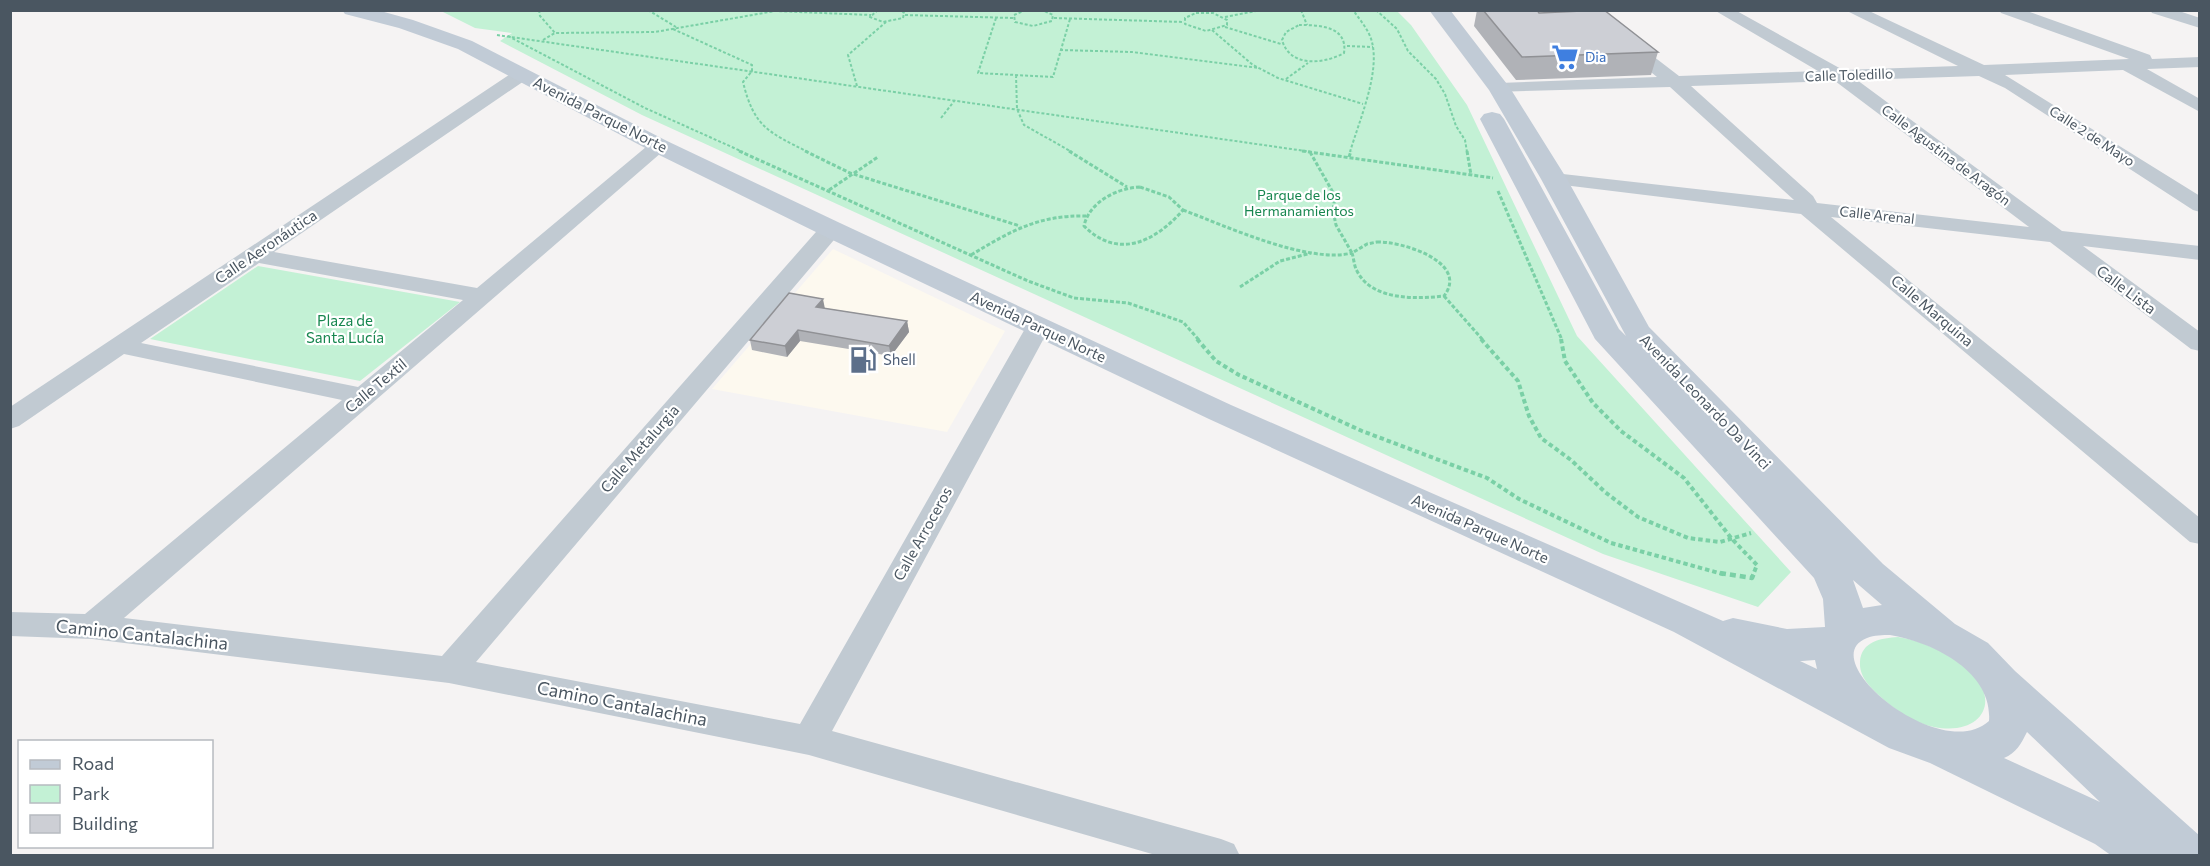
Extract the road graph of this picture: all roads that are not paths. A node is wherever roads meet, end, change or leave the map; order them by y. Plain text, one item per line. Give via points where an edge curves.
1 (352, 10) edge
2 (1419, 10) edge
3 (1439, 10) edge
4 (1582, 10) edge
5 (1722, 10) edge
6 (1853, 10) edge
7 (2007, 10) edge
8 (2158, 10) edge
9 (387, 16) edge
10 (2199, 24) edge
11 (2199, 62) edge
12 (2156, 64) junction
13 (2127, 65) junction
14 (1984, 70) junction
15 (521, 75) junction
16 (1839, 75) junction
17 (1674, 81) junction
18 (1499, 88) junction
19 (2199, 107) edge
20 (660, 146) junction
21 (1554, 179) junction
22 (2199, 206) edge
23 (1806, 207) junction
24 (831, 229) junction
25 (2053, 235) junction
26 (2199, 253) edge
27 (254, 255) junction
28 (482, 296) junction
29 (1038, 327) junction
30 (2199, 344) edge
31 (120, 346) junction
32 (364, 397) junction
33 (10, 420) edge
34 (2199, 534) edge
35 (1688, 621) junction
36 (10, 624) edge
37 (93, 627) junction
38 (1941, 634) junction
39 (1842, 635) junction
40 (449, 670) junction
41 (2001, 683) junction
42 (1889, 726) junction
43 (808, 740) junction
44 (1936, 746) junction
45 (1221, 855) edge
46 (2151, 855) edge
47 (2189, 855) edge

1 - 9 street, Avenida Parque Norte
2 - 39 street, Avenida Leonardo Da Vinci via 1476,88 1606,333 1823,563 1839,586 1845,608
3 - 18 street, Avenida Leonardo Da Vinci
4 - 17 street, Calle Marquina
5 - 16 street, Calle Agustina de Aragón
6 - 14 street, Calle 2 de Mayo
7 - 12 street
8 - 10 street
9 - 15 street, Avenida Parque Norte via 455,41
11 - 12 street, Calle Toledillo
12 - 13 street, Calle Toledillo
13 - 14 street, Calle Toledillo
13 - 19 street
14 - 16 street, Calle Toledillo
14 - 22 street, Calle 2 de Mayo
15 - 20 street, Avenida Parque Norte
15 - 27 street, Calle Aeronáutica
16 - 17 street, Calle Toledillo
16 - 25 street, Calle Agustina de Aragón
17 - 18 street, Calle Toledillo
17 - 23 street, Calle Marquina via 1806,200
18 - 21 street, Avenida Leonardo Da Vinci
20 - 24 street, Avenida Parque Norte
20 - 28 street, Calle Textil
21 - 23 street, Calle Arenal
21 - 38 street, Avenida Leonardo Da Vinci via 1637,331 1870,574
23 - 25 street, Calle Arenal
23 - 34 street, Calle Marquina
24 - 29 street, Avenida Parque Norte
24 - 40 street, Calle Metalurgia
25 - 26 street, Calle Arenal
25 - 30 street, Calle Lista
27 - 28 street
27 - 31 street, Calle Aeronáutica
28 - 32 street, Calle Textil
29 - 35 street, Avenida Parque Norte
29 - 43 street, Calle Arroceros
31 - 32 street
31 - 33 street, Calle Aeronáutica
32 - 37 street, Calle Textil
35 - 39 street, Avenida Parque Norte via 1782,643 1833,642
35 - 42 street, Avenida Parque Norte
36 - 37 street, Camino Cantalachina
37 - 40 street, Camino Cantalachina
38 - 39 street via 1890,620 1864,622
38 - 41 street via 1976,656
39 - 42 street via 1835,654 1842,680 1864,708
40 - 43 street, Camino Cantalachina
41 - 44 street via 2013,715 2010,728 2001,739 1969,749
41 - 47 street
42 - 44 street
43 - 45 street, Camino Cantalachina
44 - 46 street via 2111,829

